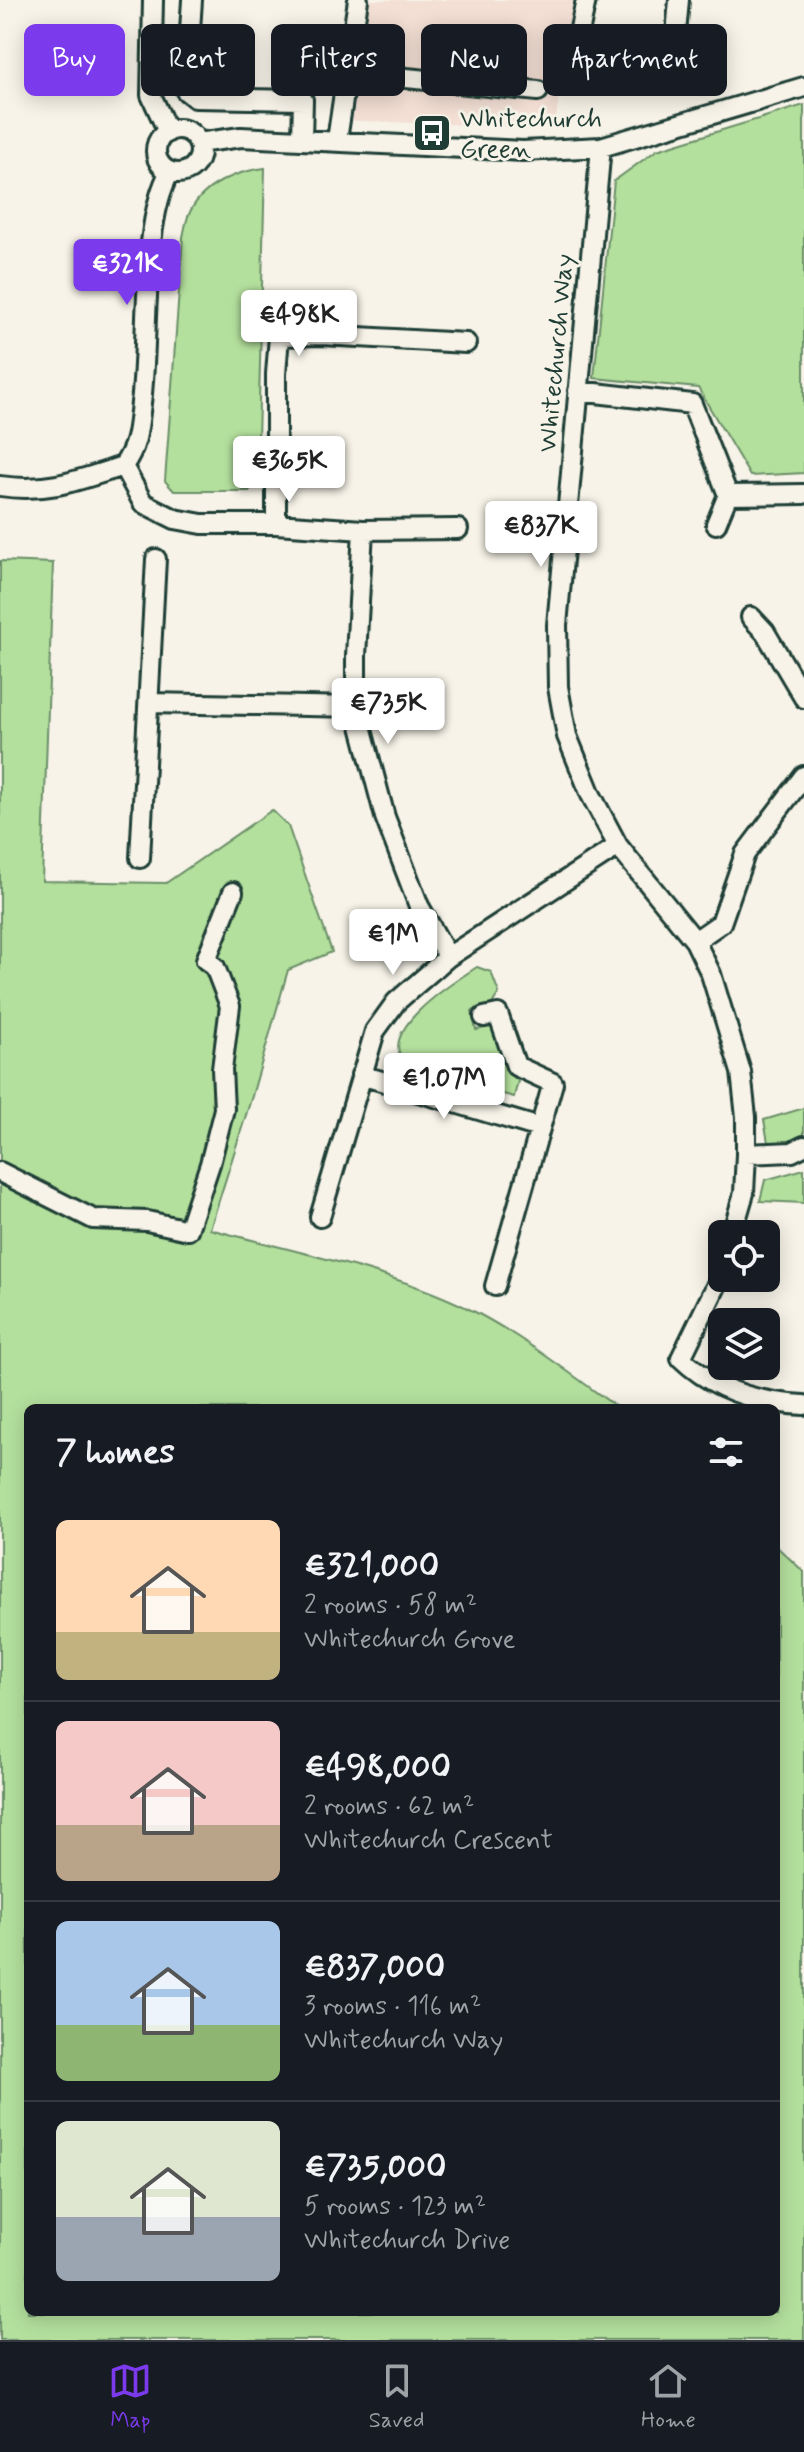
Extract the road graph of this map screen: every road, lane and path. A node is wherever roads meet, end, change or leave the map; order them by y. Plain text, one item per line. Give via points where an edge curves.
1 (153, 0) edge
2 (192, 0) edge
3 (358, 0) edge
4 (586, 0) edge
5 (679, 0) edge
6 (354, 24) edge
7 (581, 24) edge
8 (677, 24) edge
9 (405, 79) edge
10 (804, 87) edge
11 (538, 91) dead end
12 (343, 96) edge
13 (168, 132) junction
14 (302, 139) junction
15 (337, 140) junction
16 (198, 143) junction
17 (601, 147) junction
18 (170, 172) junction
19 (466, 343) dead end
20 (578, 391) junction
21 (123, 466) junction
22 (0, 486) edge
23 (804, 494) edge
24 (728, 495) junction
25 (276, 524) junction
26 (716, 524) dead end
27 (458, 529) dead end
28 (363, 530) junction
29 (156, 559) dead end
30 (751, 617) dead end
31 (804, 698) edge
32 (149, 703) junction
33 (356, 707) junction
34 (804, 776) edge
35 (618, 846) junction
36 (140, 858) dead end
37 (233, 892) dead end
38 (695, 941) junction
39 (448, 957) junction
40 (484, 1017) dead end
41 (361, 1075) junction
42 (540, 1128) junction
43 (804, 1146) edge
44 (746, 1154) junction
45 (0, 1172) edge
46 (320, 1217) dead end
47 (736, 1220) edge
48 (495, 1286) dead end
49 (713, 1292) edge
50 (778, 1404) edge
51 (780, 1404) edge
52 (804, 1405) edge

1 - 13 street via 151,95
2 - 14 street via 186,91 195,98 303,100
3 - 6 street
4 - 7 street
5 - 8 street
9 - 11 street
10 - 17 street
12 - 15 street
13 - 16 street via 189,132
13 - 18 street via 156,148 159,162
14 - 15 street
14 - 16 street via 241,137
15 - 17 street via 523,151
16 - 18 street via 199,157 191,169
17 - 20 street, Whitechurch Way
18 - 21 street via 162,186 151,249 136,449
19 - 25 street via 279,336
20 - 24 street via 692,404
20 - 35 street, Whitechurch Way via 557,625 558,687 567,736
21 - 22 street via 57,487
21 - 25 street via 143,503 175,519
23 - 24 street
24 - 26 street
25 - 28 street
27 - 28 street
28 - 33 street
29 - 32 street
30 - 31 street
32 - 33 street
32 - 36 street
33 - 39 street via 385,817 419,906
34 - 38 street via 745,854 721,923
35 - 38 street, Whitechurch Way
35 - 39 street
37 - 45 street via 206,960 215,967 230,1006 222,1069 224,1109 188,1230 147,1221 93,1219
38 - 44 street, Whitechurch Way via 711,974 741,1072
39 - 41 street via 396,1002 375,1031
40 - 42 street via 498,1014 516,1066 553,1083
41 - 42 street
41 - 46 street
42 - 48 street
43 - 44 street via 792,1152
44 - 47 street, Whitechurch Way
49 - 50 street via 681,1358 720,1386
51 - 52 street

